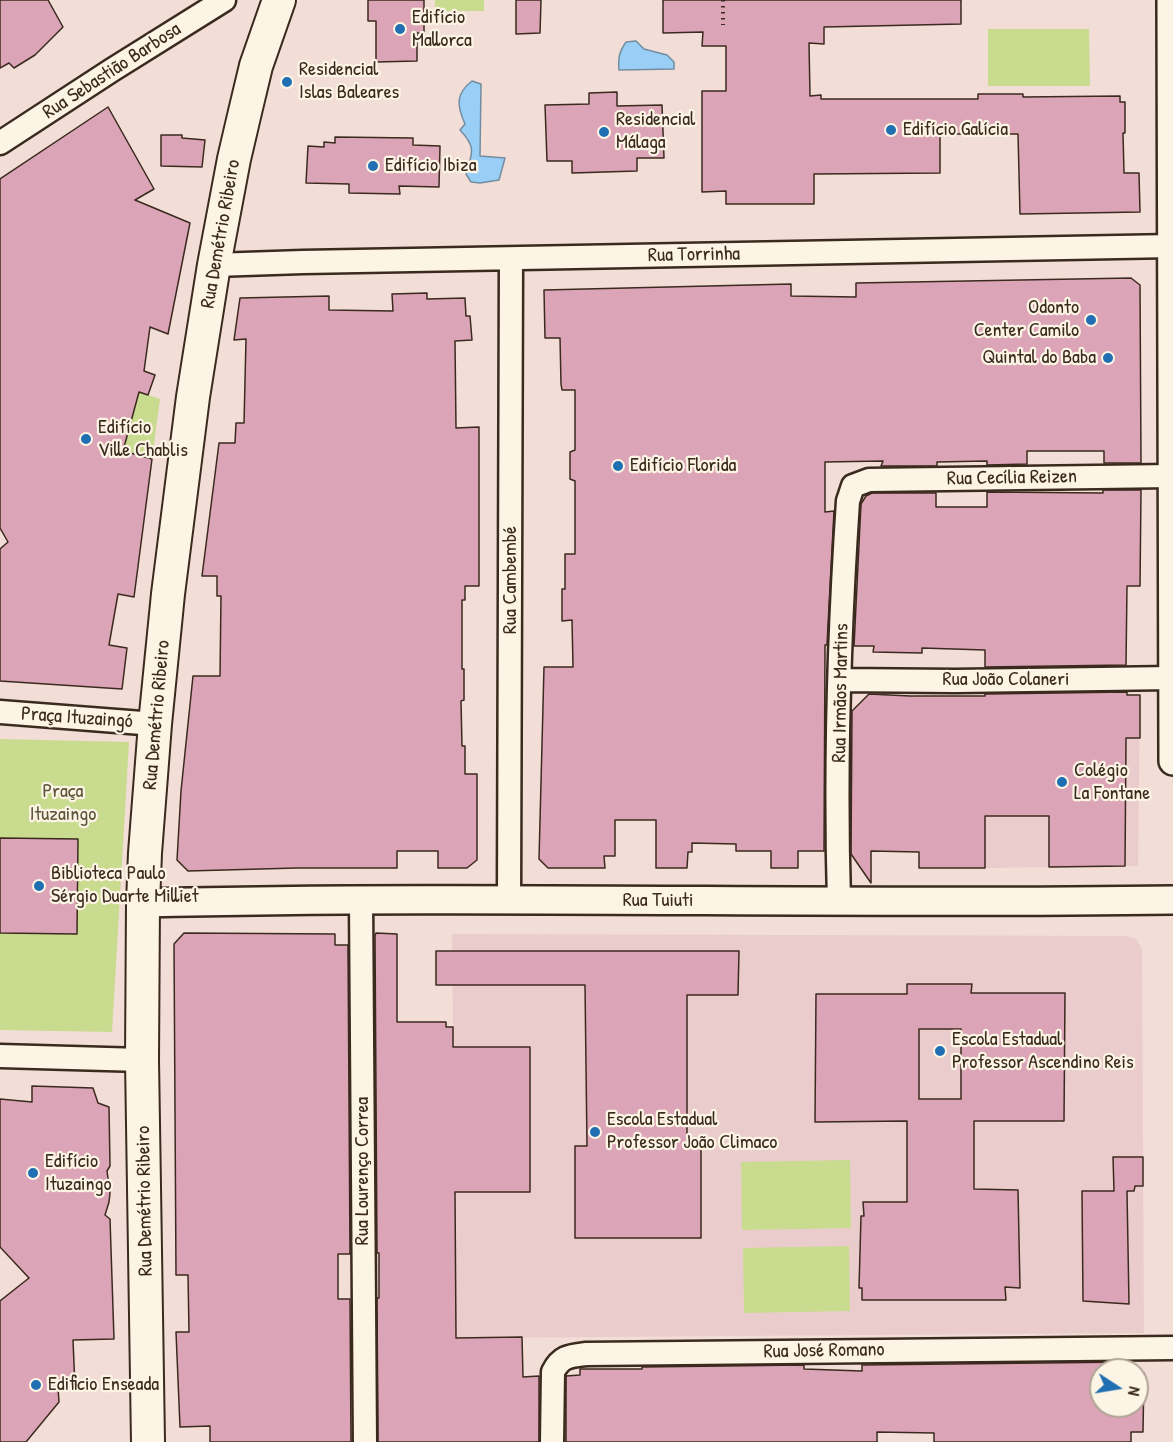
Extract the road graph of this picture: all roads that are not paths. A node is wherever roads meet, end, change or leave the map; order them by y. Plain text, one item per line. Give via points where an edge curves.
1 (224, 0) edge
2 (279, 0) edge
3 (1171, 0) edge
4 (0, 142) edge
5 (1172, 246) edge
6 (511, 258) junction
7 (214, 265) junction
8 (1172, 369) edge
9 (1172, 462) edge
10 (853, 486) joint
11 (1173, 678) edge
12 (840, 680) junction
13 (0, 712) edge
14 (1173, 715) edge
15 (155, 724) junction
16 (1173, 761) edge
17 (1173, 900) edge
18 (361, 901) junction
19 (509, 901) junction
20 (839, 902) junction
21 (143, 903) junction
22 (0, 1056) edge
23 (142, 1060) junction
24 (1173, 1348) edge
25 (148, 1442) edge
26 (365, 1442) edge
27 (552, 1442) edge

1 - 4 street, Rua Sebastião Barbosa
2 - 7 main road, Rua Demétrio Ribeiro via 244,112
3 - 5 street
5 - 6 street, Rua Torrinha
5 - 8 street
6 - 7 street, Rua Torrinha
6 - 19 street, Rua Cambembé
7 - 15 main road, Rua Demétrio Ribeiro via 191,409
8 - 9 street
9 - 10 street, Rua Cecília Reizen via 869,480
9 - 11 street
10 - 12 street, Rua Irmãos Martins via 847,509
11 - 12 street, Rua João Colaneri
11 - 14 street
12 - 20 street, Rua Irmãos Martins
13 - 15 street, Praça Ituzaingó
14 - 16 street
15 - 21 main road, Rua Demétrio Ribeiro
17 - 20 street, Rua Tuiuti
18 - 19 street, Rua Tuiuti
18 - 21 street, Rua Tuiuti
18 - 26 street, Rua Lourenço Correa
19 - 20 street, Rua Tuiuti
21 - 23 main road, Rua Demétrio Ribeiro
22 - 23 street
23 - 25 main road, Rua Demétrio Ribeiro
24 - 27 street, Rua José Romano via 565,1357 553,1372

